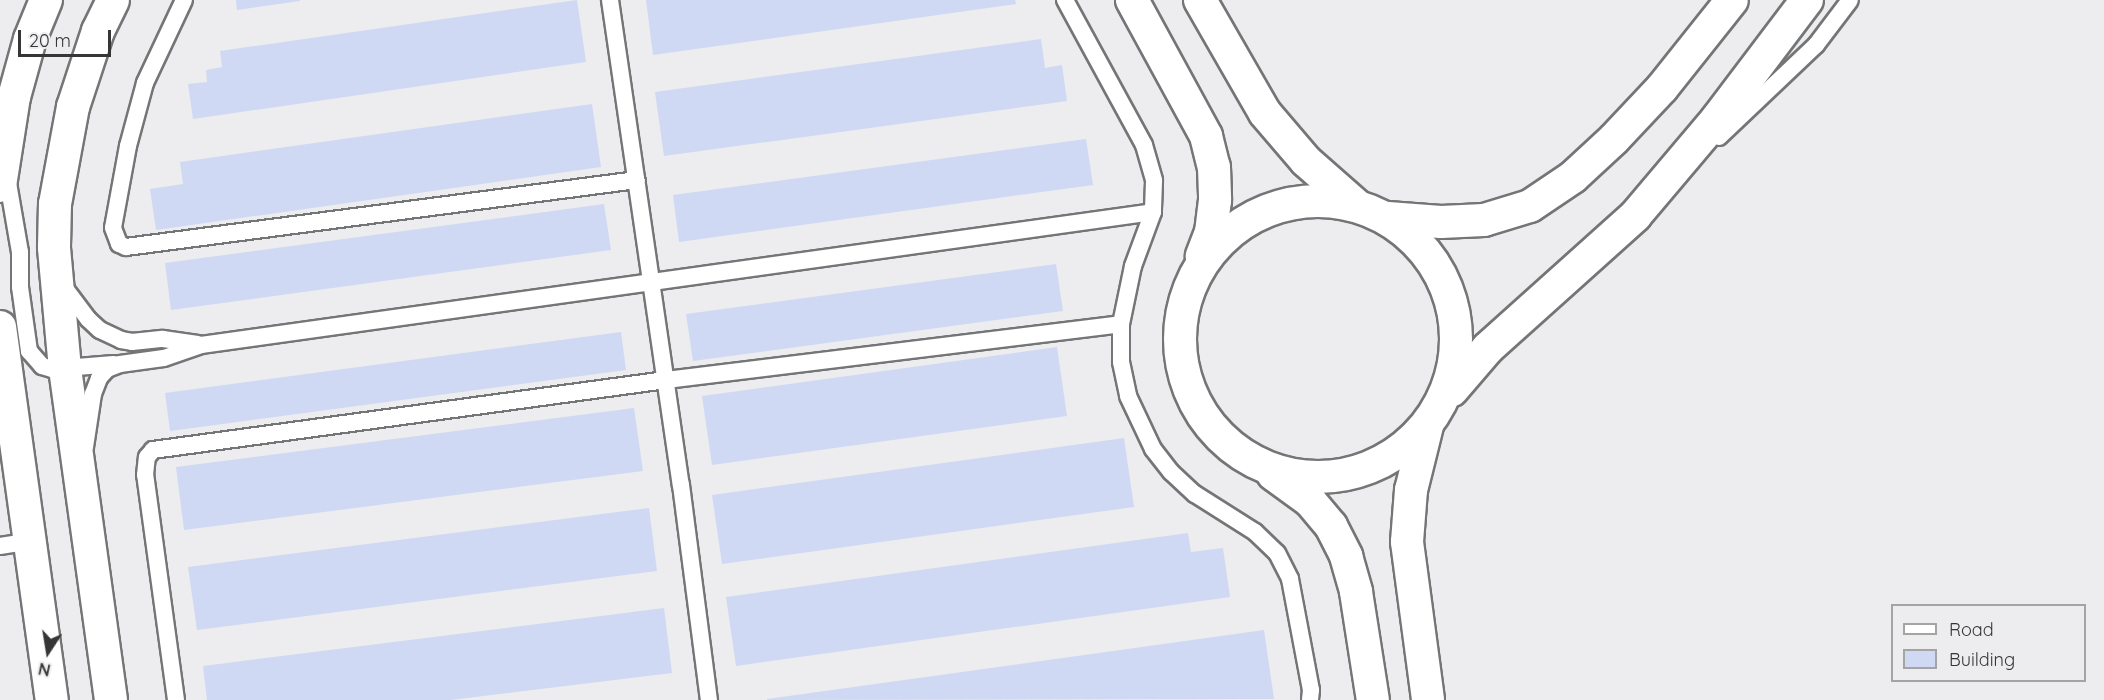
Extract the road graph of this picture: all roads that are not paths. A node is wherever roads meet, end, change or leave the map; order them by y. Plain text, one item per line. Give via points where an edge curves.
1 (46, 0) edge
2 (113, 0) edge
3 (184, 0) edge
4 (610, 0) edge
5 (1065, 0) edge
6 (1132, 0) edge
7 (1200, 0) edge
8 (1715, 0) edge
9 (1732, 0) edge
10 (1807, 0) edge
11 (1850, 0) edge
12 (1662, 88) junction
13 (2, 171) edge
14 (637, 180) junction
15 (1356, 205) junction
16 (1153, 212) junction
17 (1635, 216) junction
18 (1388, 218) junction
19 (1197, 269) junction
20 (54, 271) junction
21 (651, 281) junction
22 (1121, 324) junction
23 (0, 327) edge
24 (201, 345) junction
25 (120, 364) junction
26 (65, 369) junction
27 (666, 380) junction
28 (1435, 414) junction
29 (1260, 465) junction
30 (81, 478) junction
31 (15, 544) edge
32 (1368, 690) edge
33 (52, 700) edge
34 (111, 700) edge
35 (176, 700) edge
36 (709, 700) edge
37 (1310, 700) edge
38 (1428, 700) edge

1 - 13 street via 14,97
2 - 20 street via 98,31 73,107 55,204
3 - 14 lane via 146,83 128,146 113,228 119,244 126,247
4 - 14 lane
5 - 16 lane via 1144,145 1154,181
6 - 19 street via 1206,136 1214,166 1211,232
7 - 15 street via 1265,113 1306,161
8 - 12 lane
9 - 12 street
10 - 17 street via 1717,119
11 - 17 lane via 1816,45
12 - 18 street via 1573,177 1530,206 1484,220
13 - 26 lane via 20,252 29,351 42,366
14 - 21 lane
15 - 18 street
15 - 19 street via 1310,200 1266,210 1227,234
16 - 21 lane
16 - 22 lane via 1133,266
17 - 28 street via 1488,348 1464,373
18 - 28 street via 1421,244 1445,279 1457,320 1456,363
19 - 29 street via 1181,312 1180,358 1194,402 1222,439
20 - 24 lane via 72,300 100,330 132,342 163,339
20 - 26 street
21 - 24 lane
21 - 27 lane
22 - 27 lane
22 - 37 lane via 1121,362 1128,396 1153,449 1195,494 1255,532 1276,553 1290,579
23 - 31 street
24 - 25 lane via 164,358
25 - 26 lane
25 - 30 lane via 99,378 93,394
26 - 30 street
27 - 35 lane via 153,450 147,457 144,474
27 - 36 lane
28 - 29 street via 1393,457 1350,474 1304,477
28 - 38 street via 1411,489 1407,542
29 - 32 street via 1310,501 1331,526 1346,556 1356,592
30 - 34 street
31 - 33 street

